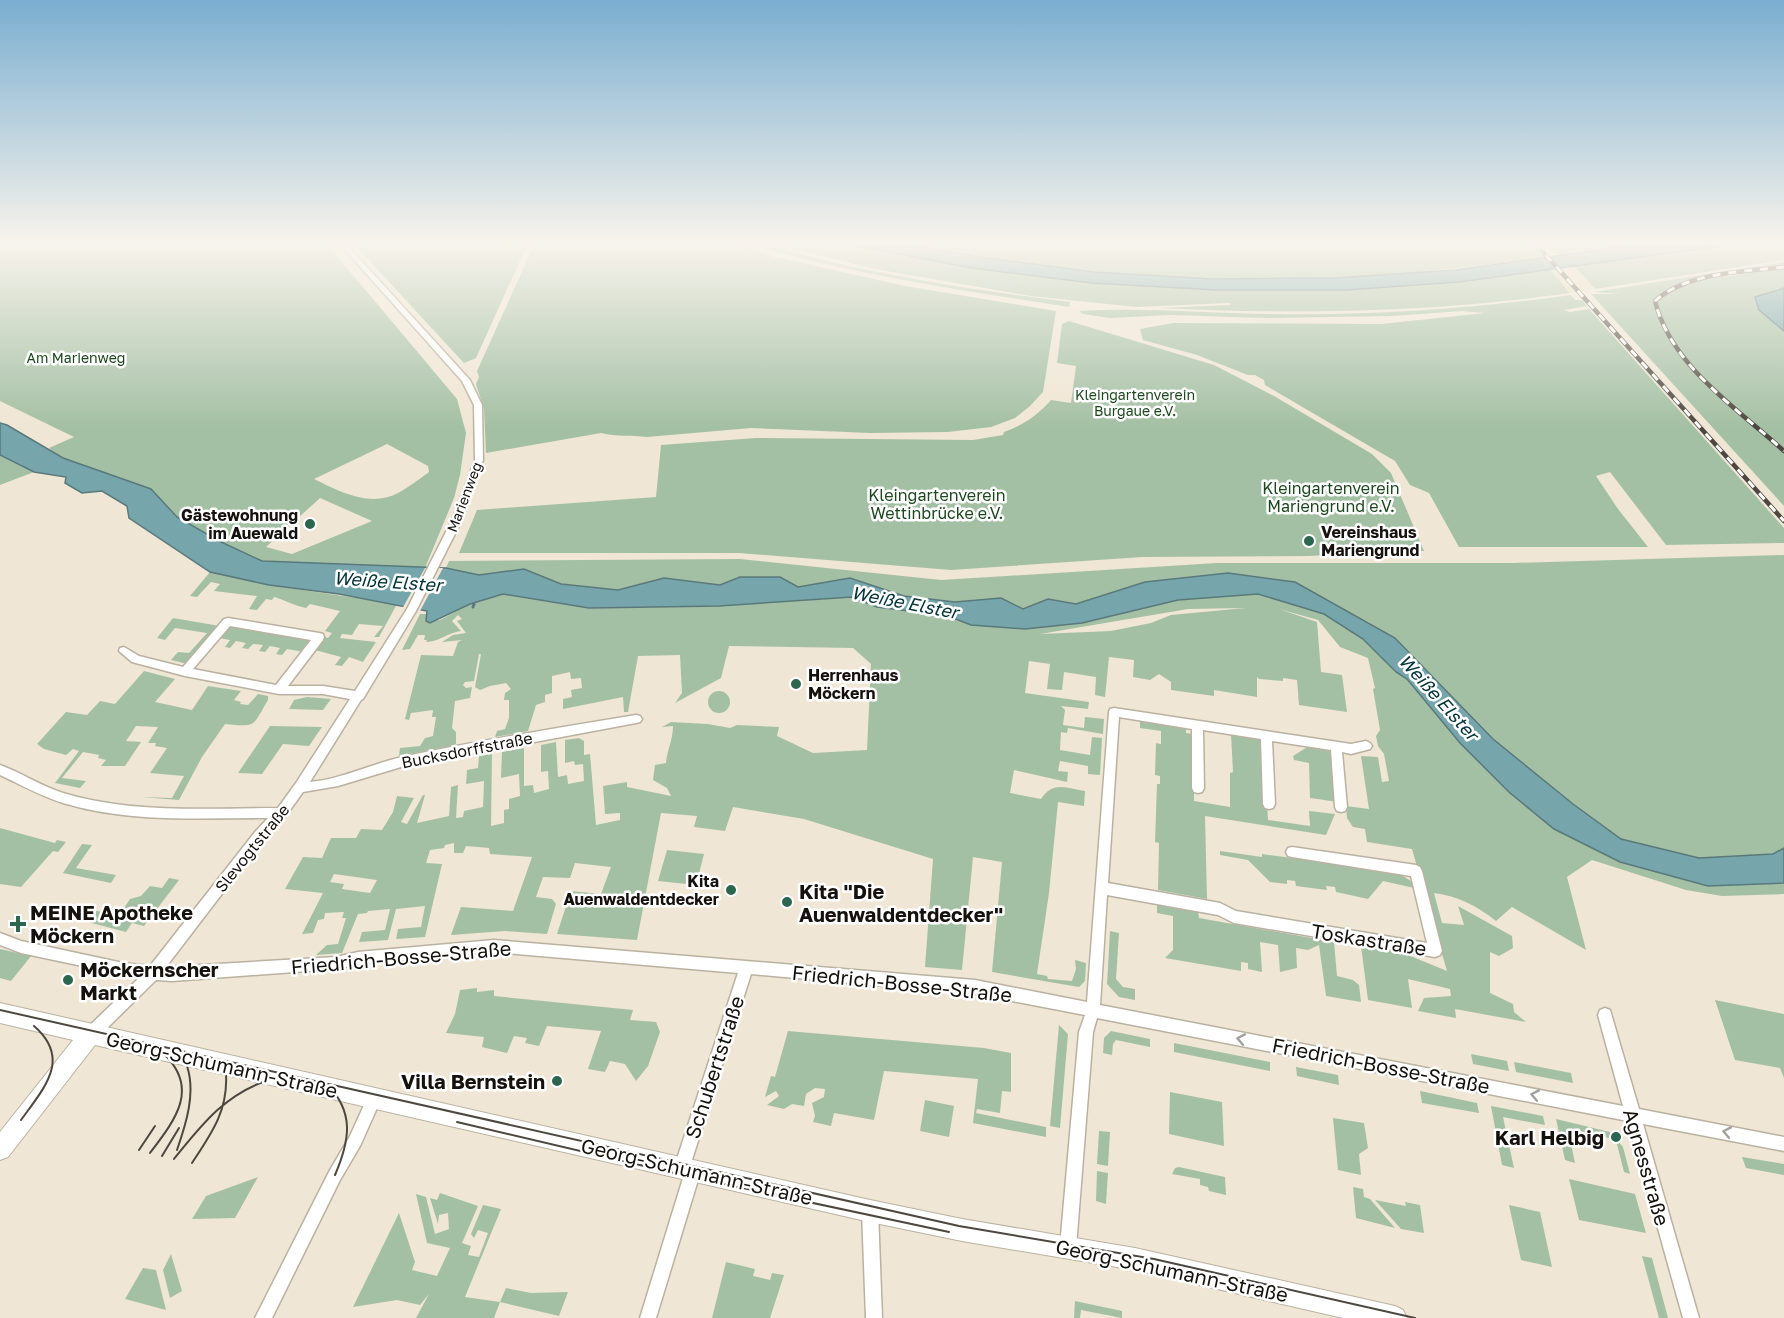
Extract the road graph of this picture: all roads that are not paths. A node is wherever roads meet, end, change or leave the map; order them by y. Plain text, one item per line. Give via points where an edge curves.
1 (398, 305) edge
2 (443, 548) joint
3 (124, 651) dead end
4 (185, 672) junction
5 (279, 690) junction
6 (359, 696) junction
7 (636, 719) dead end
8 (1197, 724) junction
9 (1266, 735) junction
10 (1336, 746) junction
11 (1366, 746) dead end
12 (0, 770) edge
13 (300, 788) junction
14 (1198, 788) dead end
15 (1269, 804) dead end
16 (1341, 807) dead end
17 (281, 813) junction
18 (1292, 852) dead end
19 (1103, 888) junction
20 (0, 939) edge
21 (747, 967) junction
22 (153, 973) junction
23 (1093, 1010) junction
24 (0, 1014) edge
25 (1605, 1015) dead end
26 (91, 1034) junction
27 (374, 1099) junction
28 (1632, 1113) junction
29 (1784, 1144) edge
30 (0, 1149) edge
31 (687, 1169) junction
32 (870, 1211) junction
33 (1068, 1248) junction
34 (263, 1318) edge
35 (648, 1318) edge
36 (874, 1318) edge
37 (1395, 1318) edge
38 (1691, 1318) edge

1 - 2 street, Marienweg via 466,380 478,405 479,460
2 - 6 street, Slevogtstraße via 411,611
3 - 4 street
4 - 5 street
4 - 5 street via 228,622 319,637
5 - 6 street via 323,690
6 - 13 street, Slevogtstraße
7 - 13 street, Bucksdorffstraße via 400,762 314,788
8 - 9 street
8 - 14 street
8 - 19 street via 1114,712
9 - 10 street
9 - 15 street
10 - 11 street
10 - 16 street
12 - 17 street via 63,798 101,807
13 - 17 street, Slevogtstraße
17 - 22 street, Slevogtstraße
18 - 19 street, Toskastraße via 1416,871 1435,951 1234,917 1220,909
19 - 23 street
20 - 22 street, Friedrich-Bosse-Straße via 21,947
21 - 22 street, Friedrich-Bosse-Straße via 494,946 336,963
21 - 23 street, Friedrich-Bosse-Straße via 975,987
21 - 31 street, Schubertstraße
22 - 26 street, Slevogtstraße
28 -> 23 street, Friedrich-Bosse-Straße
23 - 33 street via 1086,1032
24 - 26 main road, Georg-Schumann-Straße
25 - 28 street, Agnesstraße
26 - 27 main road, Georg-Schumann-Straße
26 - 30 main road, Slevogtstraße
27 - 31 main road, Georg-Schumann-Straße
27 - 34 street
29 -> 28 street, Friedrich-Bosse-Straße
28 - 38 street, Agnesstraße
31 - 32 main road, Georg-Schumann-Straße
31 - 35 street, Schubertstraße
32 - 33 main road, Georg-Schumann-Straße
32 - 36 street
33 - 37 main road, Georg-Schumann-Straße via 1135,1259

